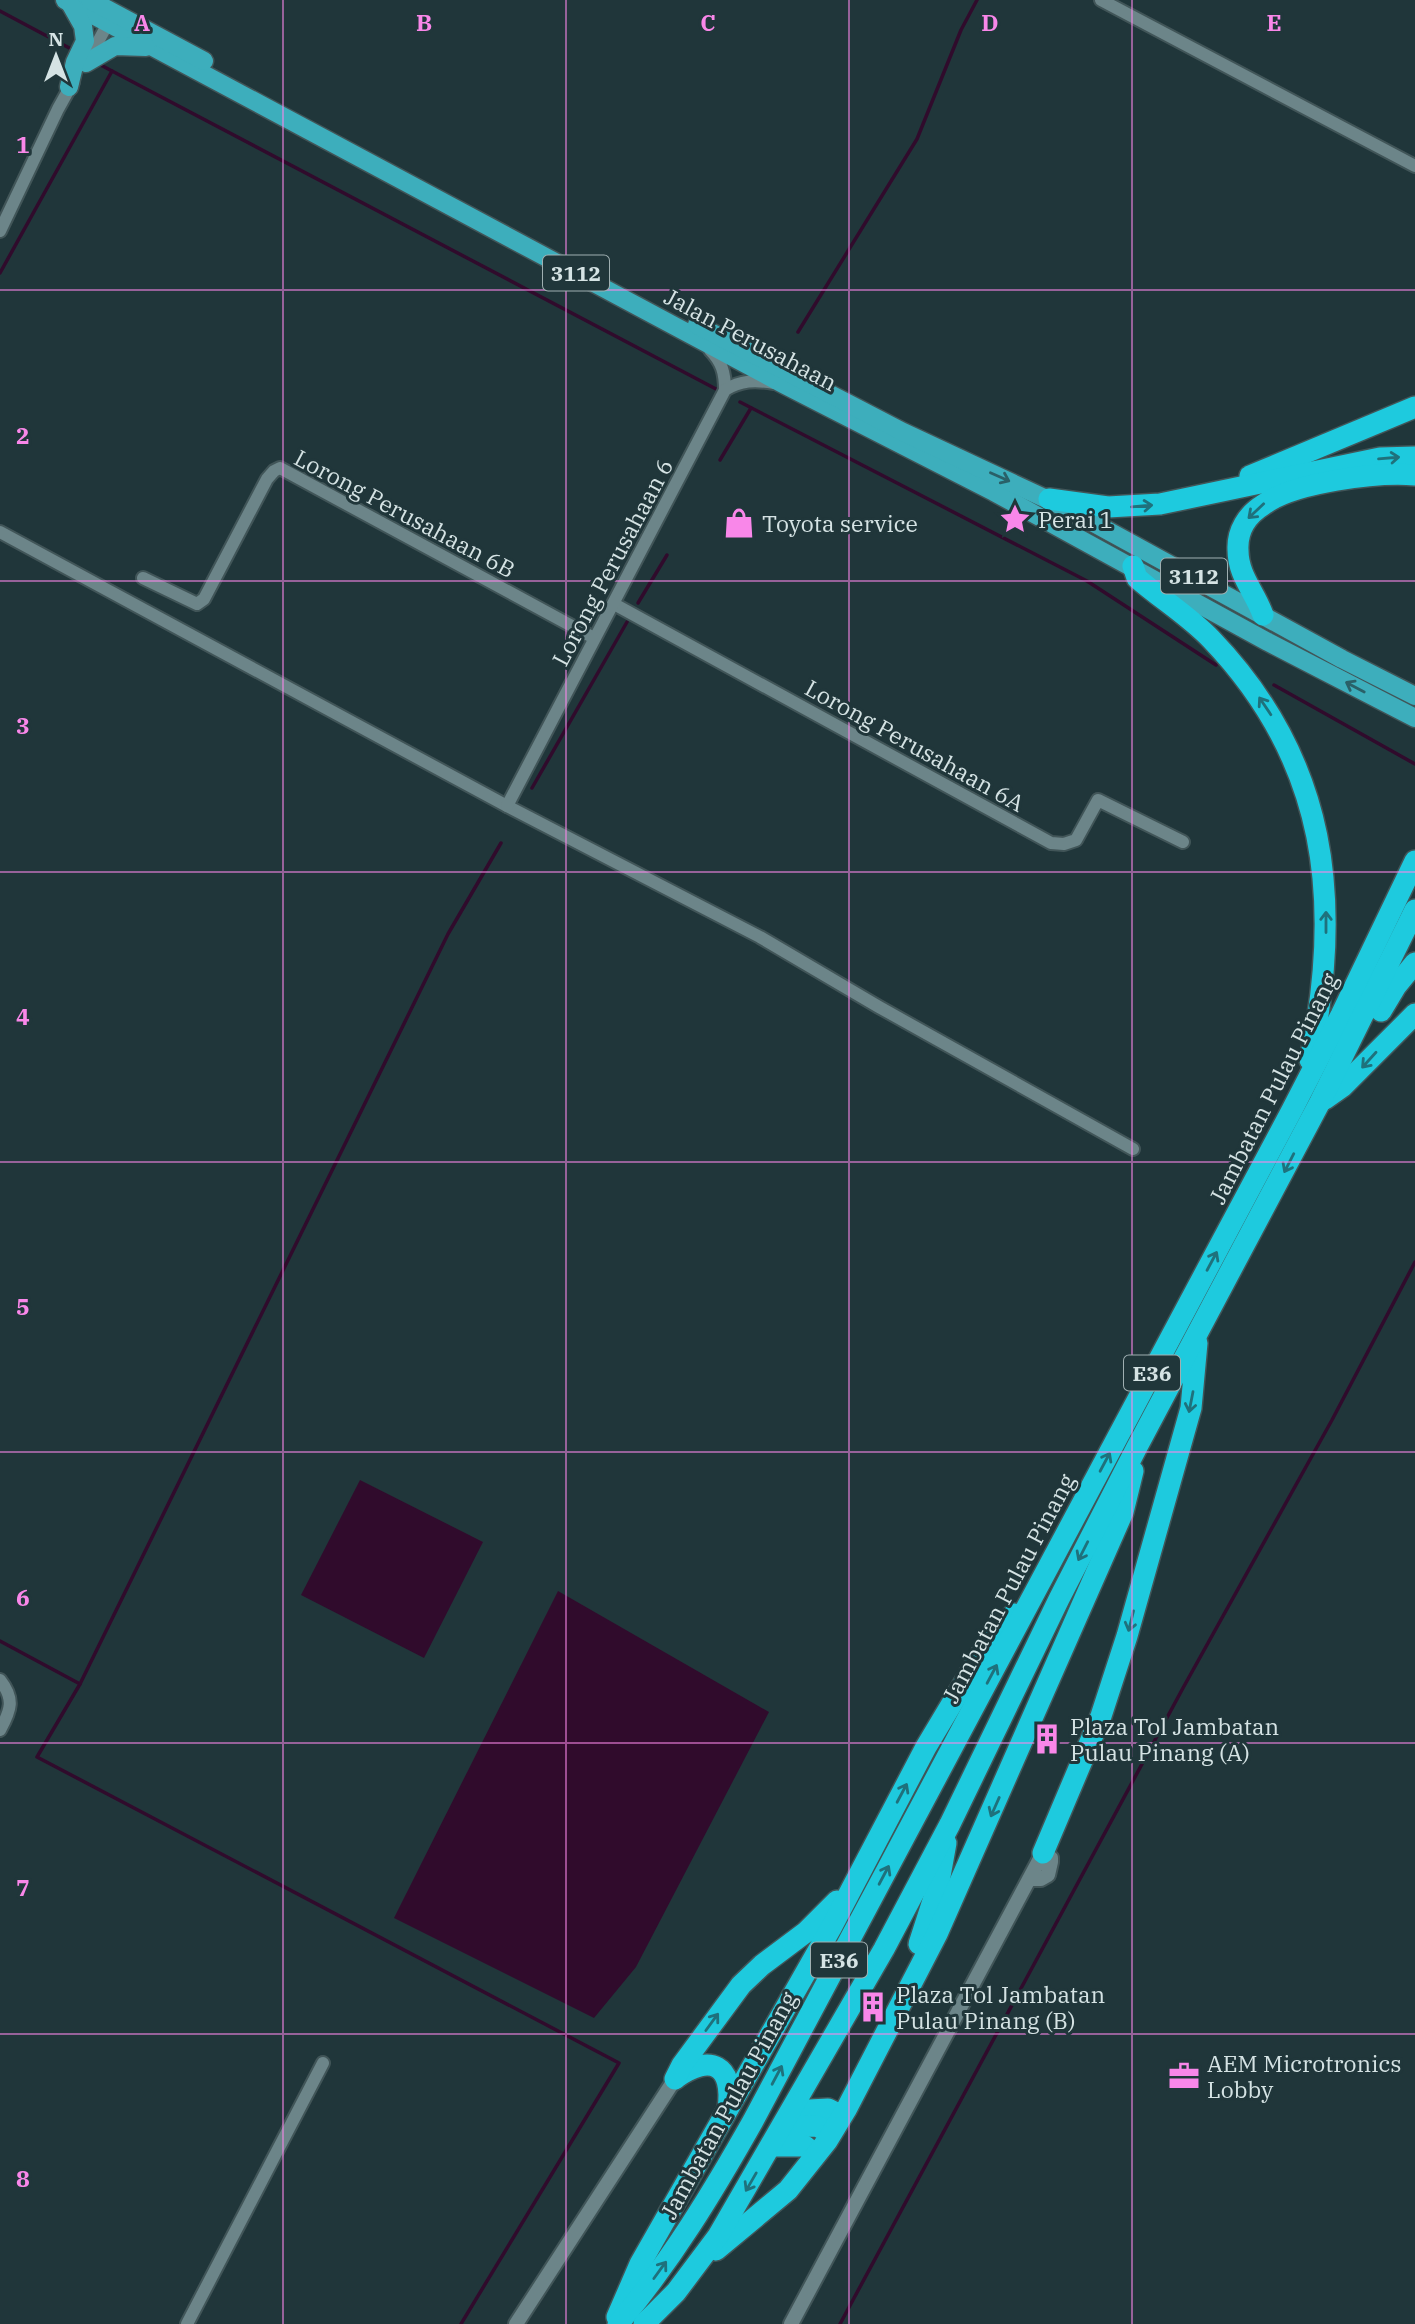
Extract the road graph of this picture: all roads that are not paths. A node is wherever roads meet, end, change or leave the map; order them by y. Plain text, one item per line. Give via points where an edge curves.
1 (90, 0) edge
2 (1101, 0) edge
3 (67, 1) edge
4 (111, 19) junction
5 (95, 46) junction
6 (153, 48) junction
7 (69, 87) joint
8 (1415, 166) edge
9 (0, 231) edge
10 (697, 338) junction
11 (783, 384) junction
12 (724, 390) junction
13 (1415, 407) edge
14 (1415, 457) edge
15 (1415, 475) edge
16 (1216, 493) junction
17 (1049, 499) junction
18 (0, 532) edge
19 (1133, 566) junction
20 (143, 578) dead end
21 (614, 604) junction
22 (1268, 618) junction
23 (594, 638) junction
24 (1415, 696) edge
25 (1415, 719) edge
26 (507, 806) junction
27 (1183, 842) dead end
28 (1415, 860) edge
29 (1415, 910) edge
30 (1415, 962) edge
31 (1415, 1014) edge
32 (1358, 1028) junction
33 (1305, 1086) junction
34 (1320, 1102) junction
35 (1133, 1149) dead end
36 (1197, 1334) junction
37 (1137, 1447) junction
38 (1040, 1584) junction
39 (0, 1680) edge
40 (0, 1730) edge
41 (950, 1824) junction
42 (1043, 1853) joint
43 (849, 1892) junction
44 (323, 2063) dead end
45 (675, 2079) junction
46 (727, 2110) junction
47 (787, 2119) junction
48 (831, 2122) junction
49 (771, 2147) junction
50 (811, 2151) junction
51 (718, 2236) junction
52 (698, 2265) junction
53 (187, 2324) edge
54 (516, 2324) edge
55 (616, 2324) edge
56 (644, 2324) edge
57 (791, 2324) edge

1 - 4 main road, Jalan Perusahaan / 3112
2 - 8 street
3 - 4 main road, Jalan Perusahaan / 3112
3 - 5 main road
4 - 5 street
4 - 6 main road, Jalan Perusahaan / 3112
4 -> 17 main road, Jalan Perusahaan / 3112 via 903,432
5 - 6 main road
5 - 7 main road
6 - 10 main road, Jalan Perusahaan / 3112
7 - 9 street
10 - 11 main road, Jalan Perusahaan / 3112
10 - 12 street via 720,360
11 - 12 street via 756,380
11 - 19 main road, Jalan Perusahaan / 3112
12 - 21 street, Lorong Perusahaan 6
13 - 16 highway
16 -> 14 highway via 1380,458
15 -> 22 highway via 1361,477 1303,489 1273,499 1254,512 1242,528 1238,550 1243,576
17 -> 16 highway via 1126,507
17 - 22 main road, Jalan Perusahaan / 3112
18 - 26 street
25 -> 19 main road, Jalan Perusahaan / 3112
33 -> 19 highway via 1326,949 1323,869 1306,793 1284,739 1245,678 1199,628 1137,578
20 - 23 street, Lorong Perusahaan 6B via 197,604 204,599 267,479 280,468
21 - 23 street, Lorong Perusahaan 6
21 - 27 street, Lorong Perusahaan 6A via 1051,843 1076,840 1098,800
22 - 24 main road, Jalan Perusahaan / 3112
23 - 26 street, Lorong Perusahaan 6
26 - 35 street via 760,937
28 - 33 highway, Jambatan Pulau Pinang / E36
29 - 32 highway, Jambatan Pulau Pinang / E36
30 - 32 highway via 1376,1019
31 -> 34 highway via 1342,1087
32 - 34 highway, Jambatan Pulau Pinang / E36
38 -> 33 highway, Jambatan Pulau Pinang / E36
34 -> 36 highway, Jambatan Pulau Pinang / E36
36 - 37 highway, Jambatan Pulau Pinang / E36
36 -> 42 highway via 1191,1408 1127,1636 1097,1728
37 -> 41 highway, Jambatan Pulau Pinang / E36
37 -> 52 highway, Jambatan Pulau Pinang / E36 via 1123,1512 1062,1654 932,1945 853,2097 827,2141 788,2190
43 -> 38 highway via 962,1685 984,1650
55 -> 38 highway, Jambatan Pulau Pinang / E36 via 664,2266 724,2172
39 - 40 street via 10,1696 9,1714
41 - 47 highway, Jambatan Pulau Pinang / E36
41 - 48 highway via 925,1932
42 - 57 street
45 -> 43 highway via 741,1985
43 - 46 highway
44 - 53 street
45 - 46 highway via 695,2066 716,2068 730,2085
45 - 54 street
46 - 55 highway via 640,2264
47 - 48 highway via 828,2109
47 - 49 highway, Jambatan Pulau Pinang / E36
48 - 50 highway
49 - 50 highway via 805,2146
49 -> 51 highway, Jambatan Pulau Pinang / E36
50 - 51 highway via 779,2188
51 - 52 highway, Jambatan Pulau Pinang / E36
52 - 56 highway, Jambatan Pulau Pinang / E36

